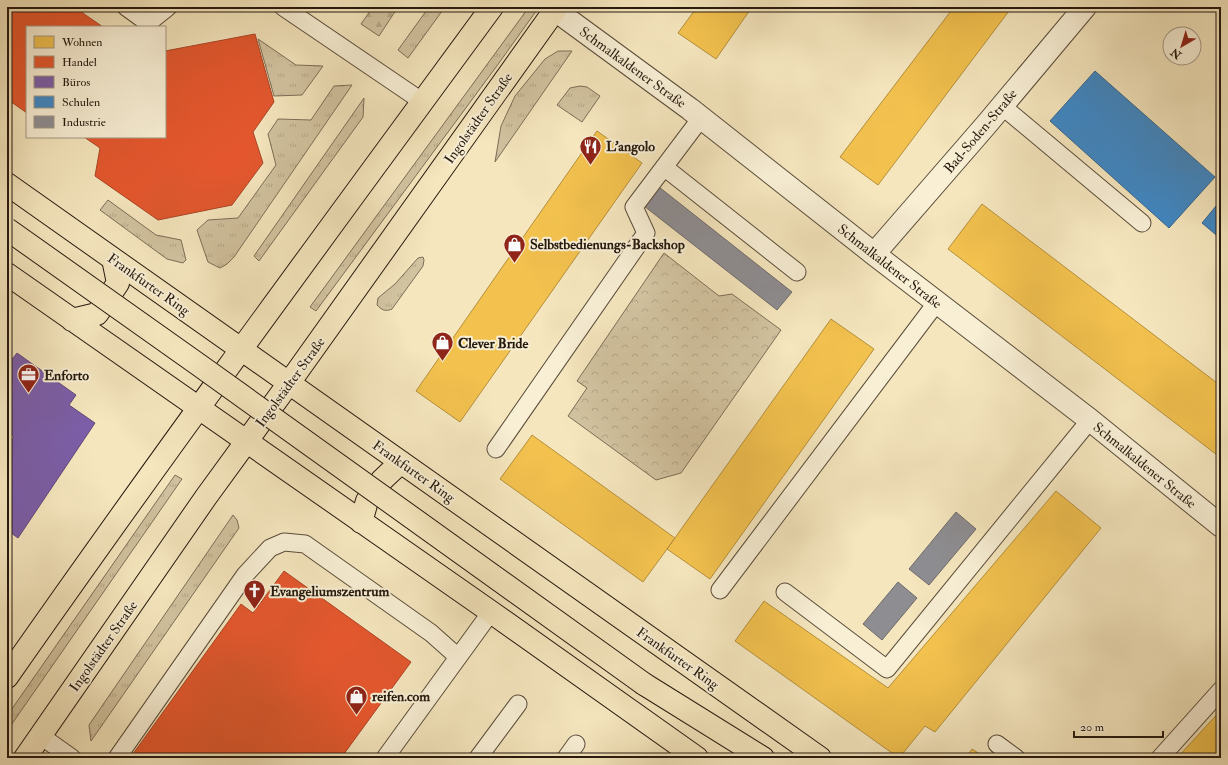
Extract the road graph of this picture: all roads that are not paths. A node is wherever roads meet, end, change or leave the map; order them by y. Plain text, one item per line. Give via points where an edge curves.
1 (126, 7) edge
2 (168, 7) edge
3 (283, 7) edge
4 (492, 7) edge
5 (1085, 7) edge
6 (556, 8) edge
7 (422, 102) junction
8 (1002, 106) junction
9 (701, 118) junction
10 (664, 167) junction
11 (7, 184) edge
12 (1142, 223) dead end
13 (7, 229) edge
14 (874, 254) junction
15 (113, 259) junction
16 (796, 272) dead end
17 (7, 274) edge
18 (937, 302) junction
19 (72, 320) junction
20 (241, 349) junction
21 (289, 383) junction
22 (198, 408) junction
23 (1090, 420) junction
24 (246, 442) junction
25 (496, 449) dead end
26 (401, 462) junction
27 (361, 522) junction
28 (1221, 526) edge
29 (720, 590) dead end
30 (785, 592) dead end
31 (491, 612) junction
32 (458, 657) junction
33 (7, 677) edge
34 (644, 684) junction
35 (1221, 690) edge
36 (518, 704) dead end
37 (41, 736) junction
38 (576, 744) dead end
39 (997, 744) dead end
40 (694, 757) edge
41 (25, 758) edge
42 (72, 758) edge
43 (117, 758) edge
44 (385, 758) edge
45 (478, 758) edge
46 (566, 758) edge
47 (744, 758) edge
48 (762, 758) edge
49 (820, 758) edge
50 (1016, 758) edge
51 (1160, 758) edge

1 - 2 lane via 148,23
3 - 7 lane
4 - 7 main road
5 - 8 street, Bad-Soden-Straße
6 - 9 street, Schmalkaldener Straße
6 - 21 main road, Ingolstädter Straße
7 - 20 main road
8 - 12 lane
8 - 14 street, Bad-Soden-Straße
9 - 10 lane
9 - 14 street, Schmalkaldener Straße
10 - 16 lane
10 - 25 lane via 634,208 646,233
11 - 15 main road, Frankfurter Ring
13 - 34 main road, bridge
14 - 18 street, Schmalkaldener Straße
15 - 19 main road via 118,282 102,308 97,314
15 - 20 main road, Frankfurter Ring
17 - 19 main road
18 - 23 street, Schmalkaldener Straße
18 - 29 lane
19 - 22 main road
20 - 21 main road, Frankfurter Ring
20 - 22 main road
21 - 24 main road, Ingolstädter Straße
21 - 26 main road, Frankfurter Ring
22 - 24 main road
22 - 33 main road
23 - 28 street, Schmalkaldener Straße
23 - 30 lane via 887,669
24 - 27 main road
24 - 37 main road, Ingolstädter Straße
26 - 27 main road via 382,480 367,501
26 - 49 main road, Frankfurter Ring
27 - 31 main road
31 - 32 lane
31 - 40 main road
32 - 43 lane via 431,633 305,544 284,542 270,548 245,575
32 - 44 lane
34 - 47 main road
34 - 48 main road
35 - 51 lane
36 - 45 lane
37 - 41 main road, Ingolstädter Straße
37 - 42 lane
38 - 46 lane
39 - 50 lane

